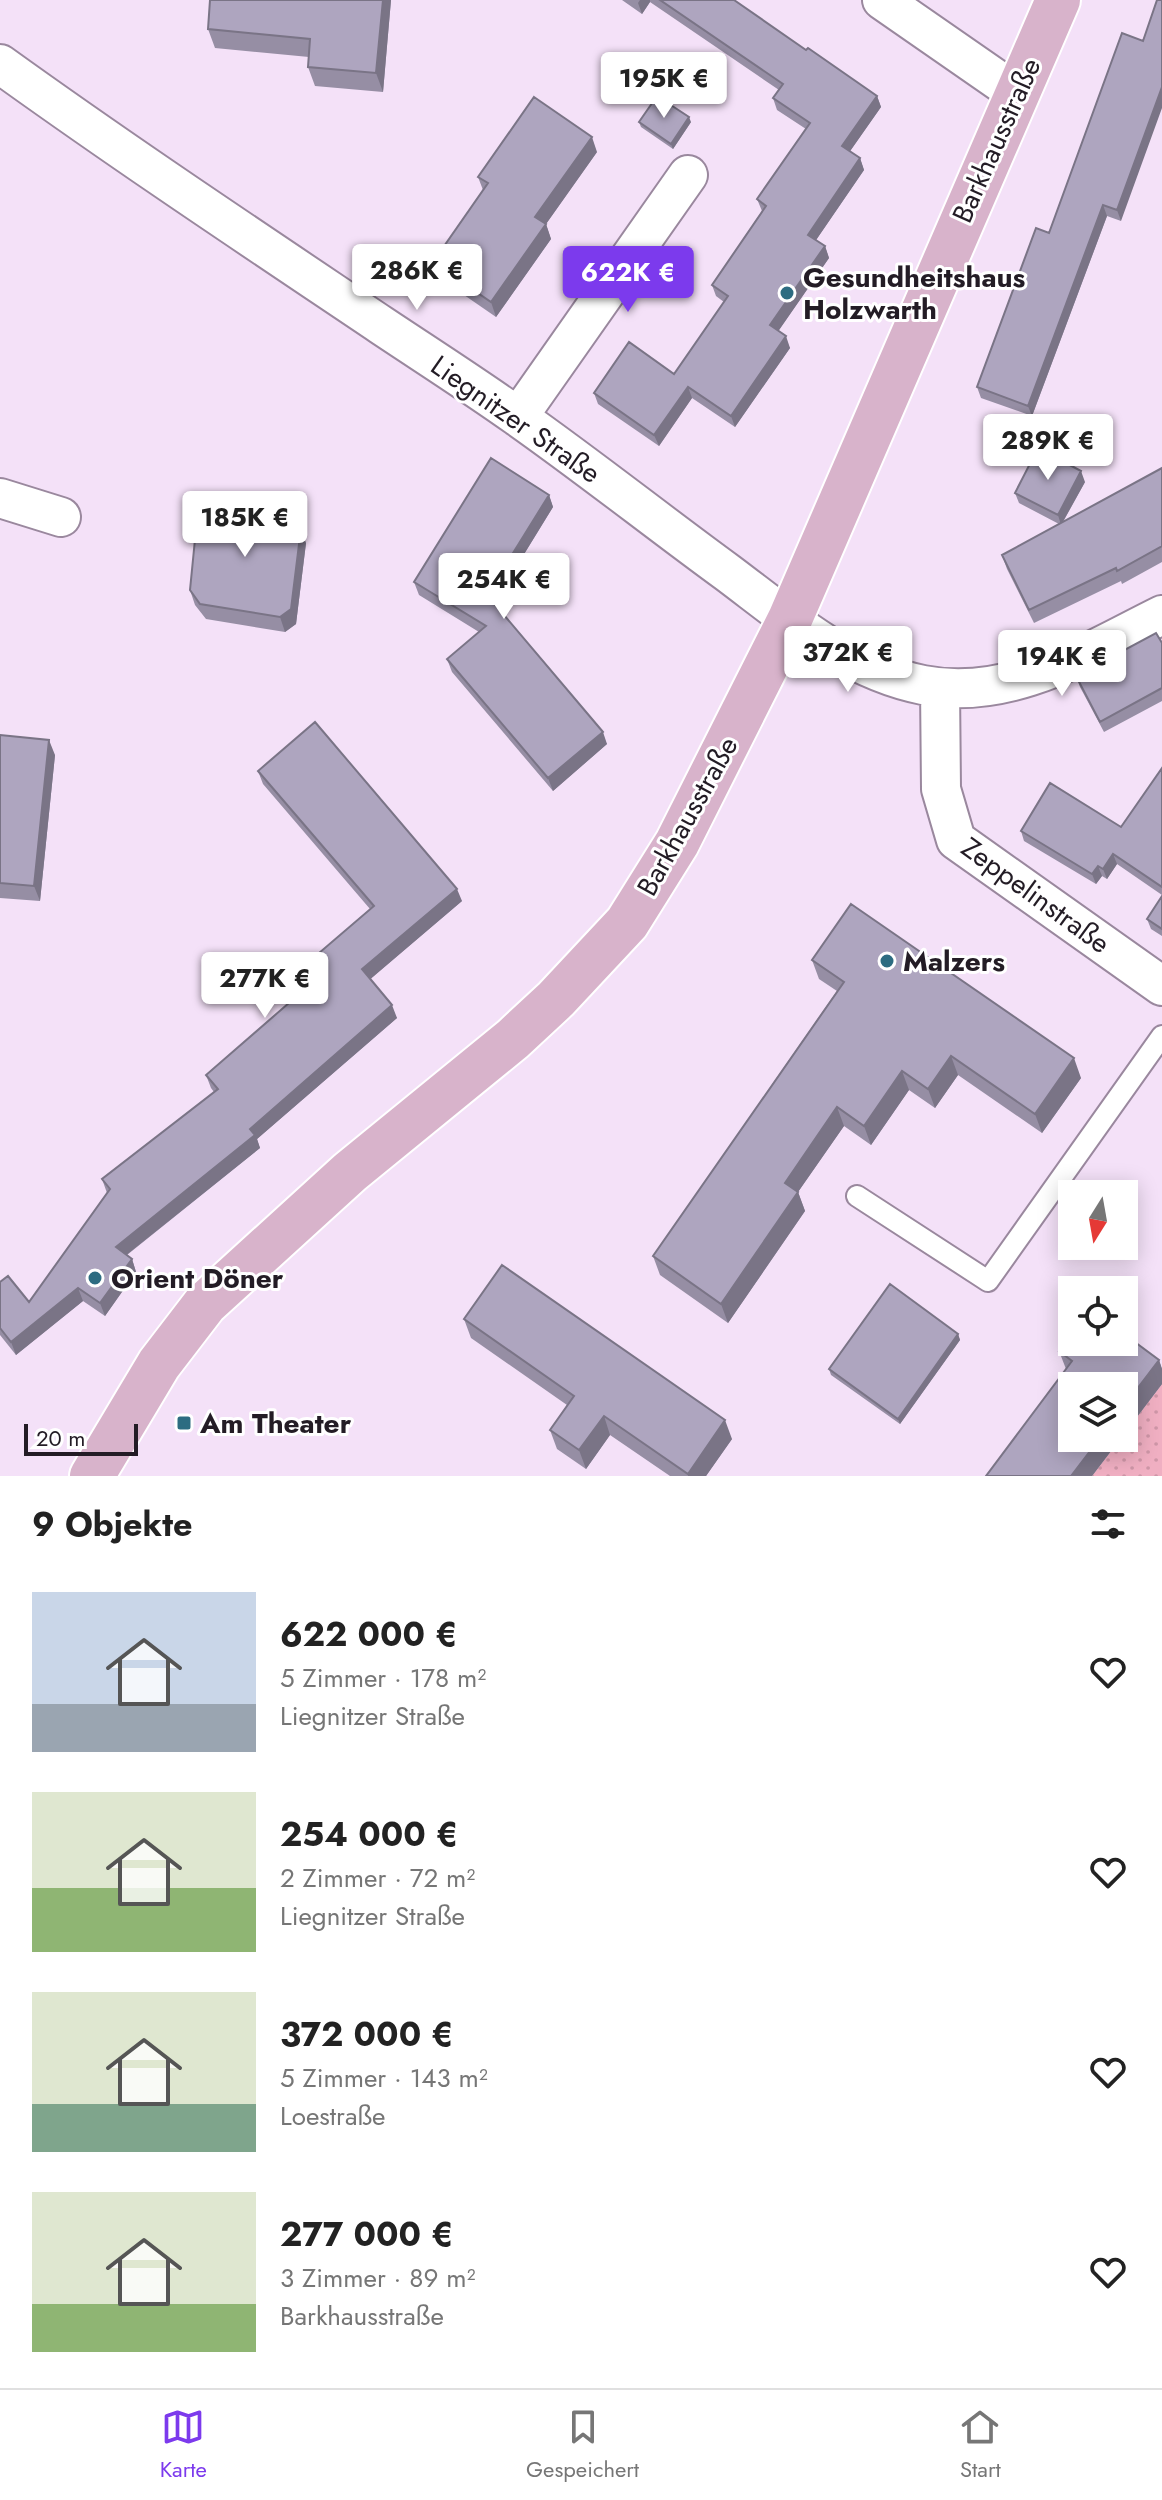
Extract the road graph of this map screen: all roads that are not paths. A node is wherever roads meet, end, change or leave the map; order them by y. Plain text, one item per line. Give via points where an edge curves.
1 (882, 0) edge
2 (1058, 0) edge
3 (0, 64) edge
4 (1016, 93) junction
5 (688, 175) dead end
6 (518, 417) junction
7 (0, 498) edge
8 (61, 517) dead end
9 (1162, 615) edge
10 (790, 619) junction
11 (940, 688) junction
12 (1162, 986) edge
13 (1162, 1036) edge
14 (857, 1196) dead end
15 (92, 1476) edge

1 - 4 street
2 - 4 main road, Barkhausstraße
3 - 6 street, Liegnitzer Straße
4 - 10 main road, Barkhausstraße
5 - 6 street
6 - 10 street, Liegnitzer Straße
7 - 8 street
9 - 11 street, Liegnitzer Straße via 1011,684
10 - 11 street, Liegnitzer Straße via 861,665
10 - 15 main road, Barkhausstraße via 677,843 627,923 513,1039 350,1172 205,1304 159,1364
11 - 12 street, Zeppelinstraße via 941,789 956,840
13 - 14 lane via 988,1281

